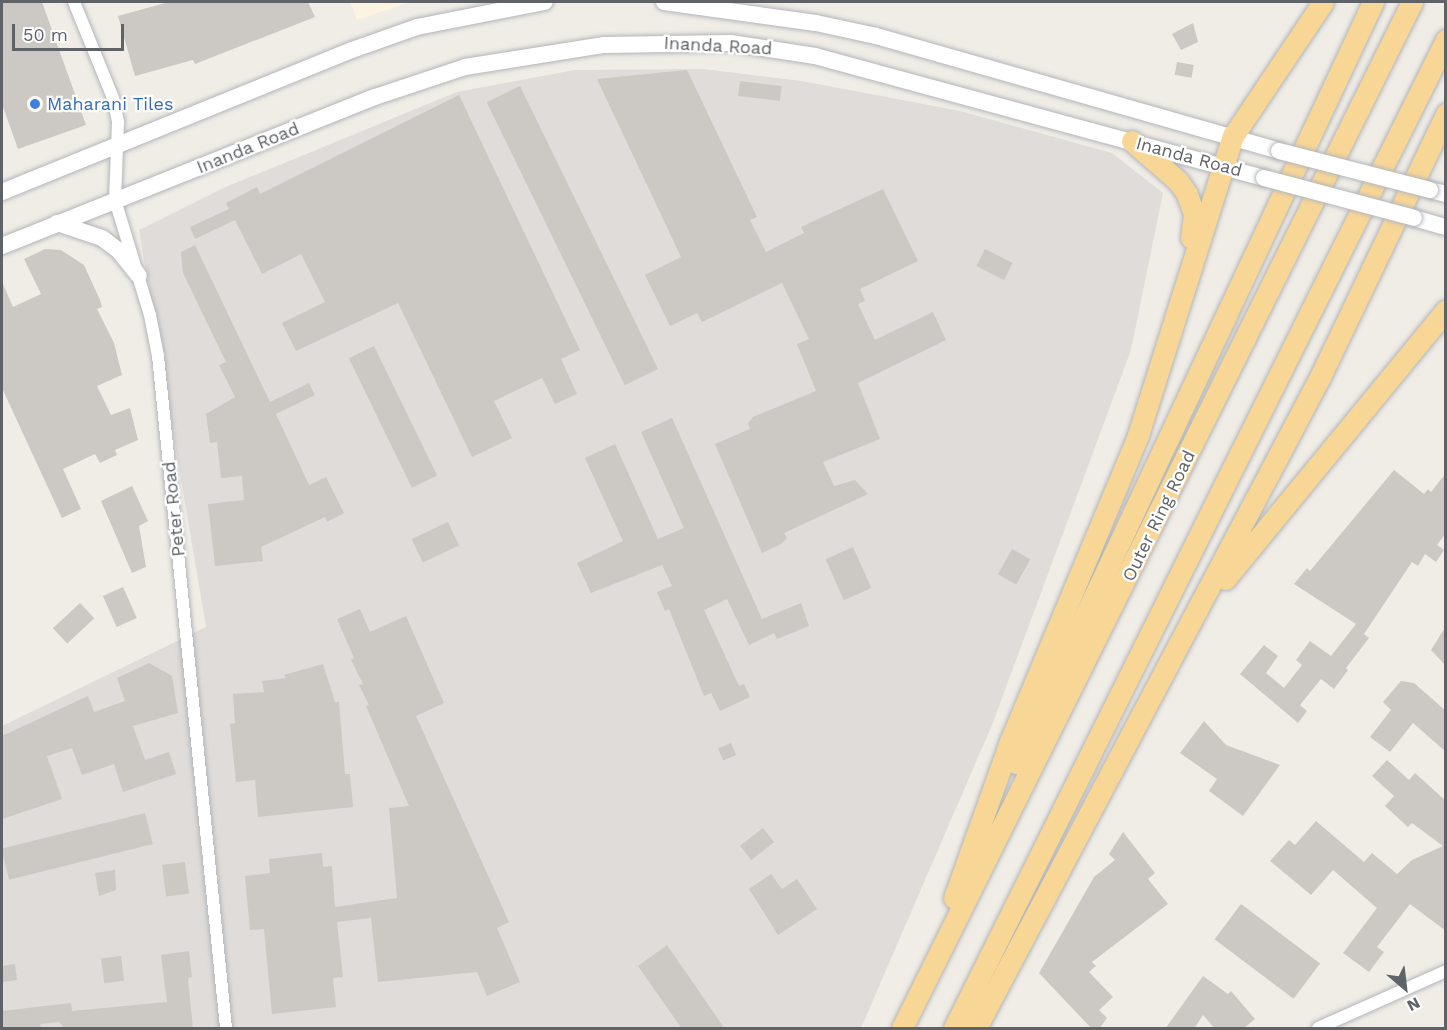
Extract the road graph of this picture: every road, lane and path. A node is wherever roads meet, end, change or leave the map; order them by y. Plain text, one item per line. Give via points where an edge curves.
1 (74, 2) edge
2 (545, 2) edge
3 (664, 2) edge
4 (1323, 2) edge
5 (1373, 2) edge
6 (1412, 2) edge
7 (1446, 40) edge
8 (1446, 114) edge
9 (1233, 136) junction
10 (1132, 141) junction
11 (116, 144) junction
12 (1222, 166) junction
13 (2, 192) edge
14 (1438, 192) edge
15 (115, 200) junction
16 (57, 224) junction
17 (1446, 227) edge
18 (2, 246) edge
19 (139, 276) junction
20 (1187, 280) junction
21 (1446, 310) edge
22 (1189, 628) junction
23 (972, 853) junction
24 (1446, 971) edge
25 (905, 1022) edge
26 (226, 1029) edge
27 (954, 1029) edge
28 (976, 1029) edge
29 (1318, 1029) edge

1 - 11 street, Peter Road via 113,98
2 - 11 main road via 417,27
3 - 9 main road, Inanda Road via 834,27
4 - 9 highway
5 - 23 highway
6 - 25 highway, Outer Ring Road
7 - 27 highway
8 - 22 highway via 1320,377
9 - 12 highway
9 - 14 main road, Inanda Road, bridge
10 - 12 main road, Inanda Road
10 - 15 main road, Inanda Road via 780,50 679,41 604,45 465,67
10 - 20 highway via 1178,181 1194,214
11 - 13 main road
11 - 15 street, Peter Road
12 - 17 main road, Inanda Road, bridge
12 - 20 highway
15 - 16 main road, Inanda Road
15 - 19 street, Peter Road
16 - 18 main road, Inanda Road
16 - 19 main road via 102,238 118,250
19 - 26 street, Peter Road via 158,356
20 - 23 highway via 1138,435 1009,744
21 - 22 highway via 1246,551
22 - 28 highway
23 - 25 highway
24 - 29 street

